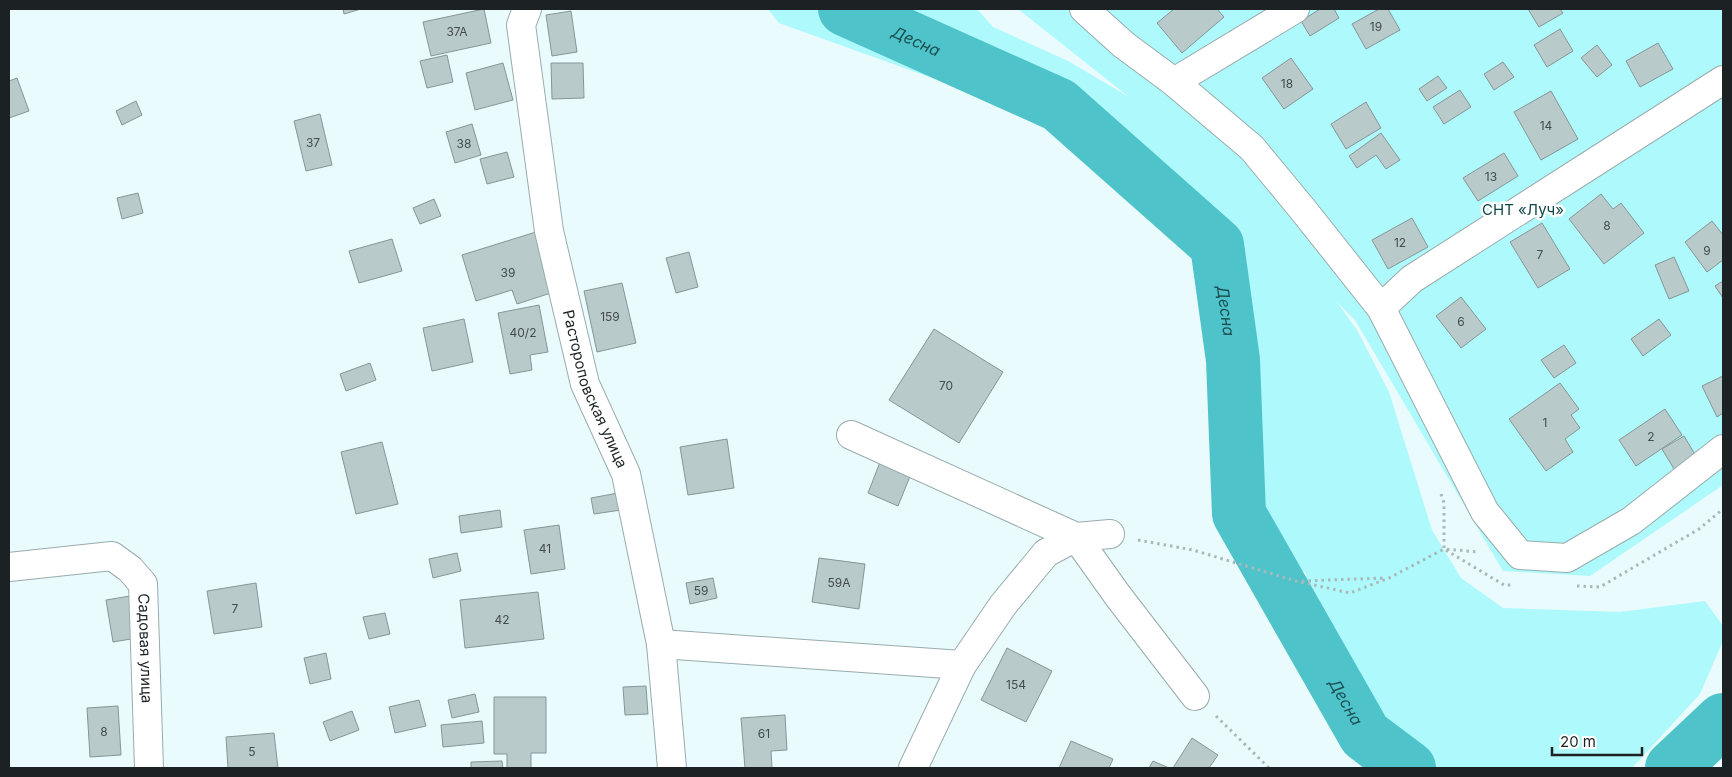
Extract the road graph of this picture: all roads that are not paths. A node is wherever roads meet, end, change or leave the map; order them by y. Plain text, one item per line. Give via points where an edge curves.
1 (526, 9) edge
2 (1084, 9) edge
3 (1295, 9) edge
4 (1723, 80) edge
5 (1174, 82) junction
6 (1381, 308) junction
7 (851, 435) dead end
8 (1723, 449) edge
9 (1110, 534) road end
10 (1076, 537) junction
11 (9, 567) edge
12 (661, 644) junction
13 (962, 665) junction
14 (1196, 696) road end
15 (149, 768) edge
16 (672, 768) edge
17 (913, 768) edge

1 - 12 street, Растороповская улица via 521,26 549,230 585,384 626,474
2 - 5 street via 1124,45
3 - 5 street
4 - 6 street via 1412,279
5 - 6 street via 1252,148
6 - 8 street via 1486,512 1520,555 1567,558 1631,521
7 - 10 street
9 - 10 street
10 - 13 street via 1046,553 1003,605
10 - 14 street
11 - 15 street, Садовая улица via 112,556 143,584
12 - 13 street
12 - 16 street, Растороповская улица
13 - 17 street

